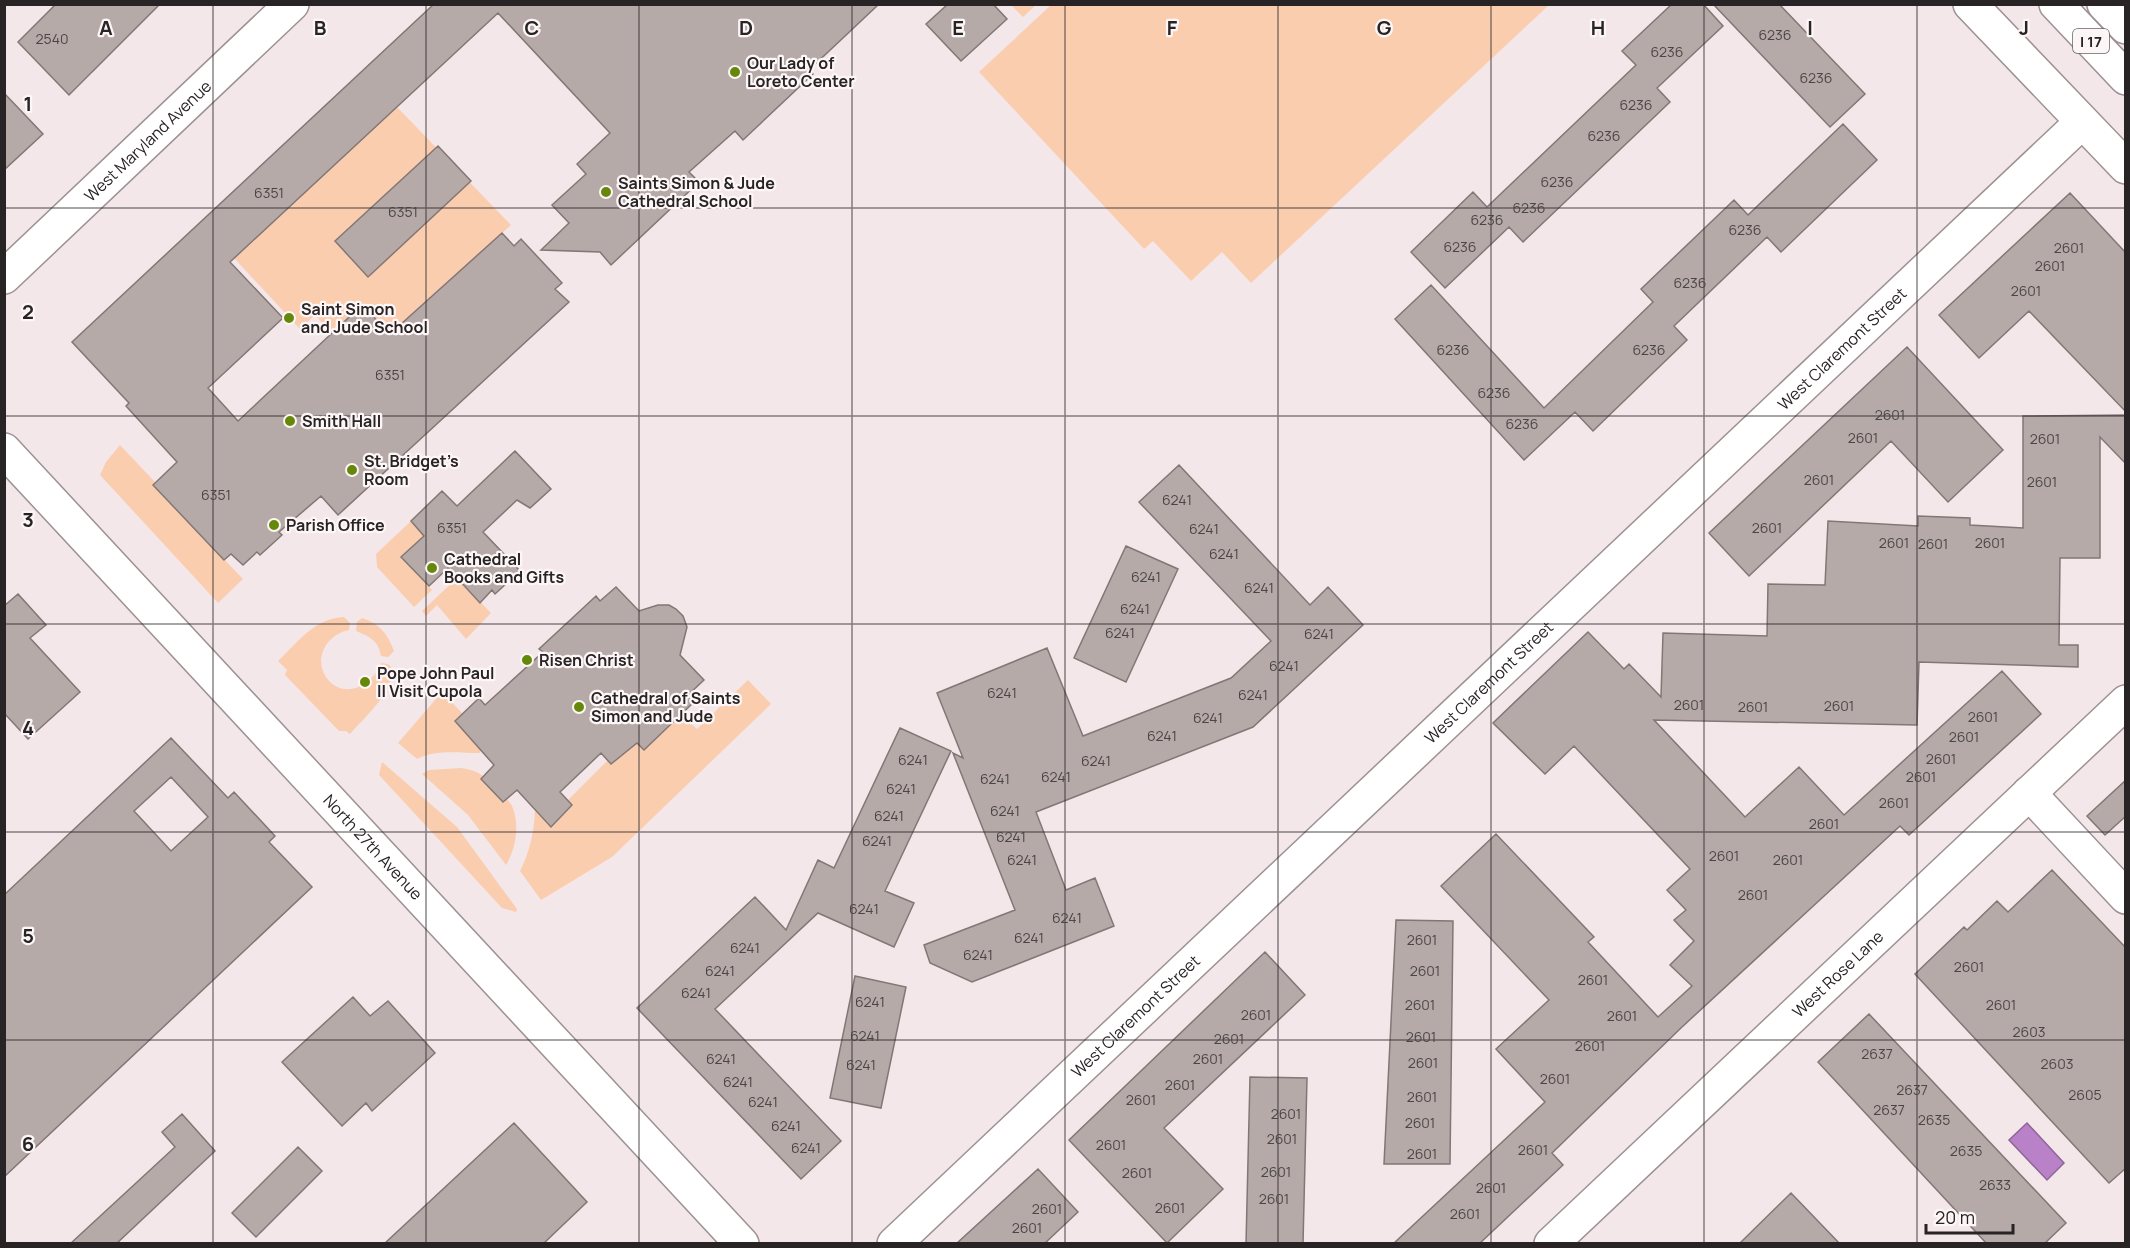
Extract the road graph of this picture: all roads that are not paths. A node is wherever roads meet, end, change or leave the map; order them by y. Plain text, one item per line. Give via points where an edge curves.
1 (292, 4) edge
2 (1970, 4) edge
3 (2056, 4) edge
4 (2104, 4) edge
5 (2126, 27) edge
6 (2126, 78) edge
7 (2082, 122) junction
8 (2126, 167) edge
9 (4, 277) edge
10 (4, 450) edge
11 (2126, 702) edge
12 (2029, 793) junction
13 (2126, 897) edge
14 (742, 1244) edge
15 (894, 1244) edge
16 (1551, 1244) edge

1 - 9 main road, West Maryland Avenue
2 - 7 main road
3 - 6 main road, I 17
4 - 5 main road
7 - 8 main road
7 - 15 main road, West Claremont Street
10 - 14 main road, North 27th Avenue
11 - 12 main road, West Rose Lane
12 - 13 main road
12 - 16 main road, West Rose Lane

